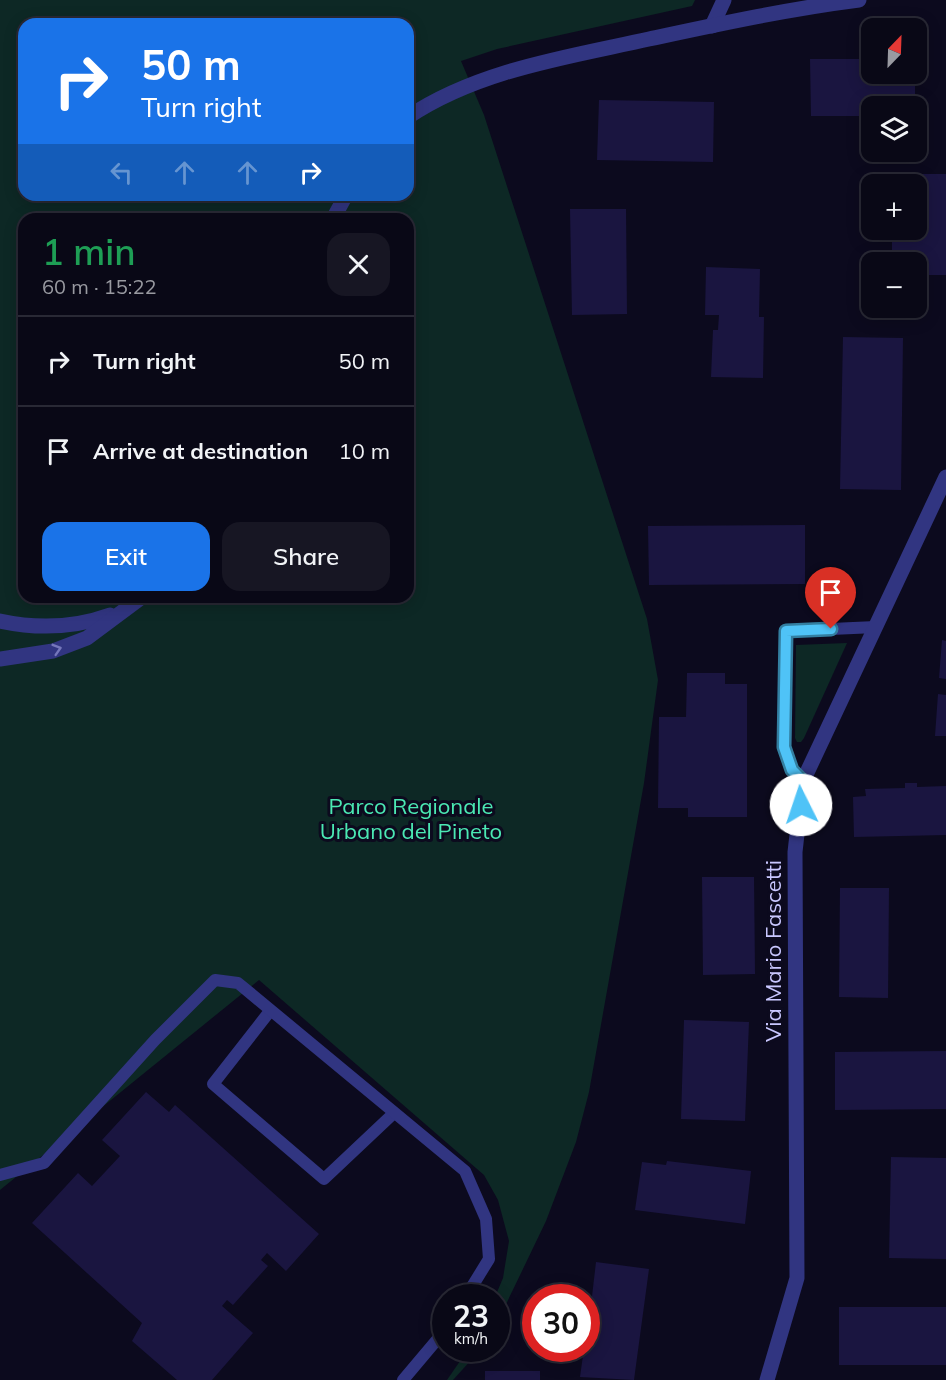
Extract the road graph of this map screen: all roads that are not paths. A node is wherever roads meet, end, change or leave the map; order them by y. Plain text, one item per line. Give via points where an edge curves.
1 (724, 0) edge
2 (859, 0) edge
3 (712, 26) junction
4 (414, 114) edge
5 (946, 477) edge
6 (134, 603) edge
7 (127, 608) junction
8 (0, 621) edge
9 (876, 627) junction
10 (0, 659) edge
11 (803, 781) junction
12 (270, 1011) junction
13 (394, 1113) junction
14 (0, 1175) edge
15 (474, 1284) edge
16 (432, 1346) edge
17 (403, 1380) edge
18 (766, 1380) edge

1 - 3 street
2 - 3 street
3 - 4 street via 516,70 453,92
5 - 9 street, Via Mario Fascetti
6 - 7 street
7 - 8 street via 93,621 62,626
10 -> 7 street via 53,651 87,638
9 - 11 street, Via Mario Fascetti
9 - 11 lane via 786,631 784,747 792,770
11 - 18 street, Via Mario Fascetti via 795,852 797,1278
12 - 13 lane
12 - 13 lane via 213,1084 324,1179
12 - 14 lane via 238,983 214,980 44,1163
13 - 15 lane via 465,1171 486,1220 489,1259
16 - 17 lane

